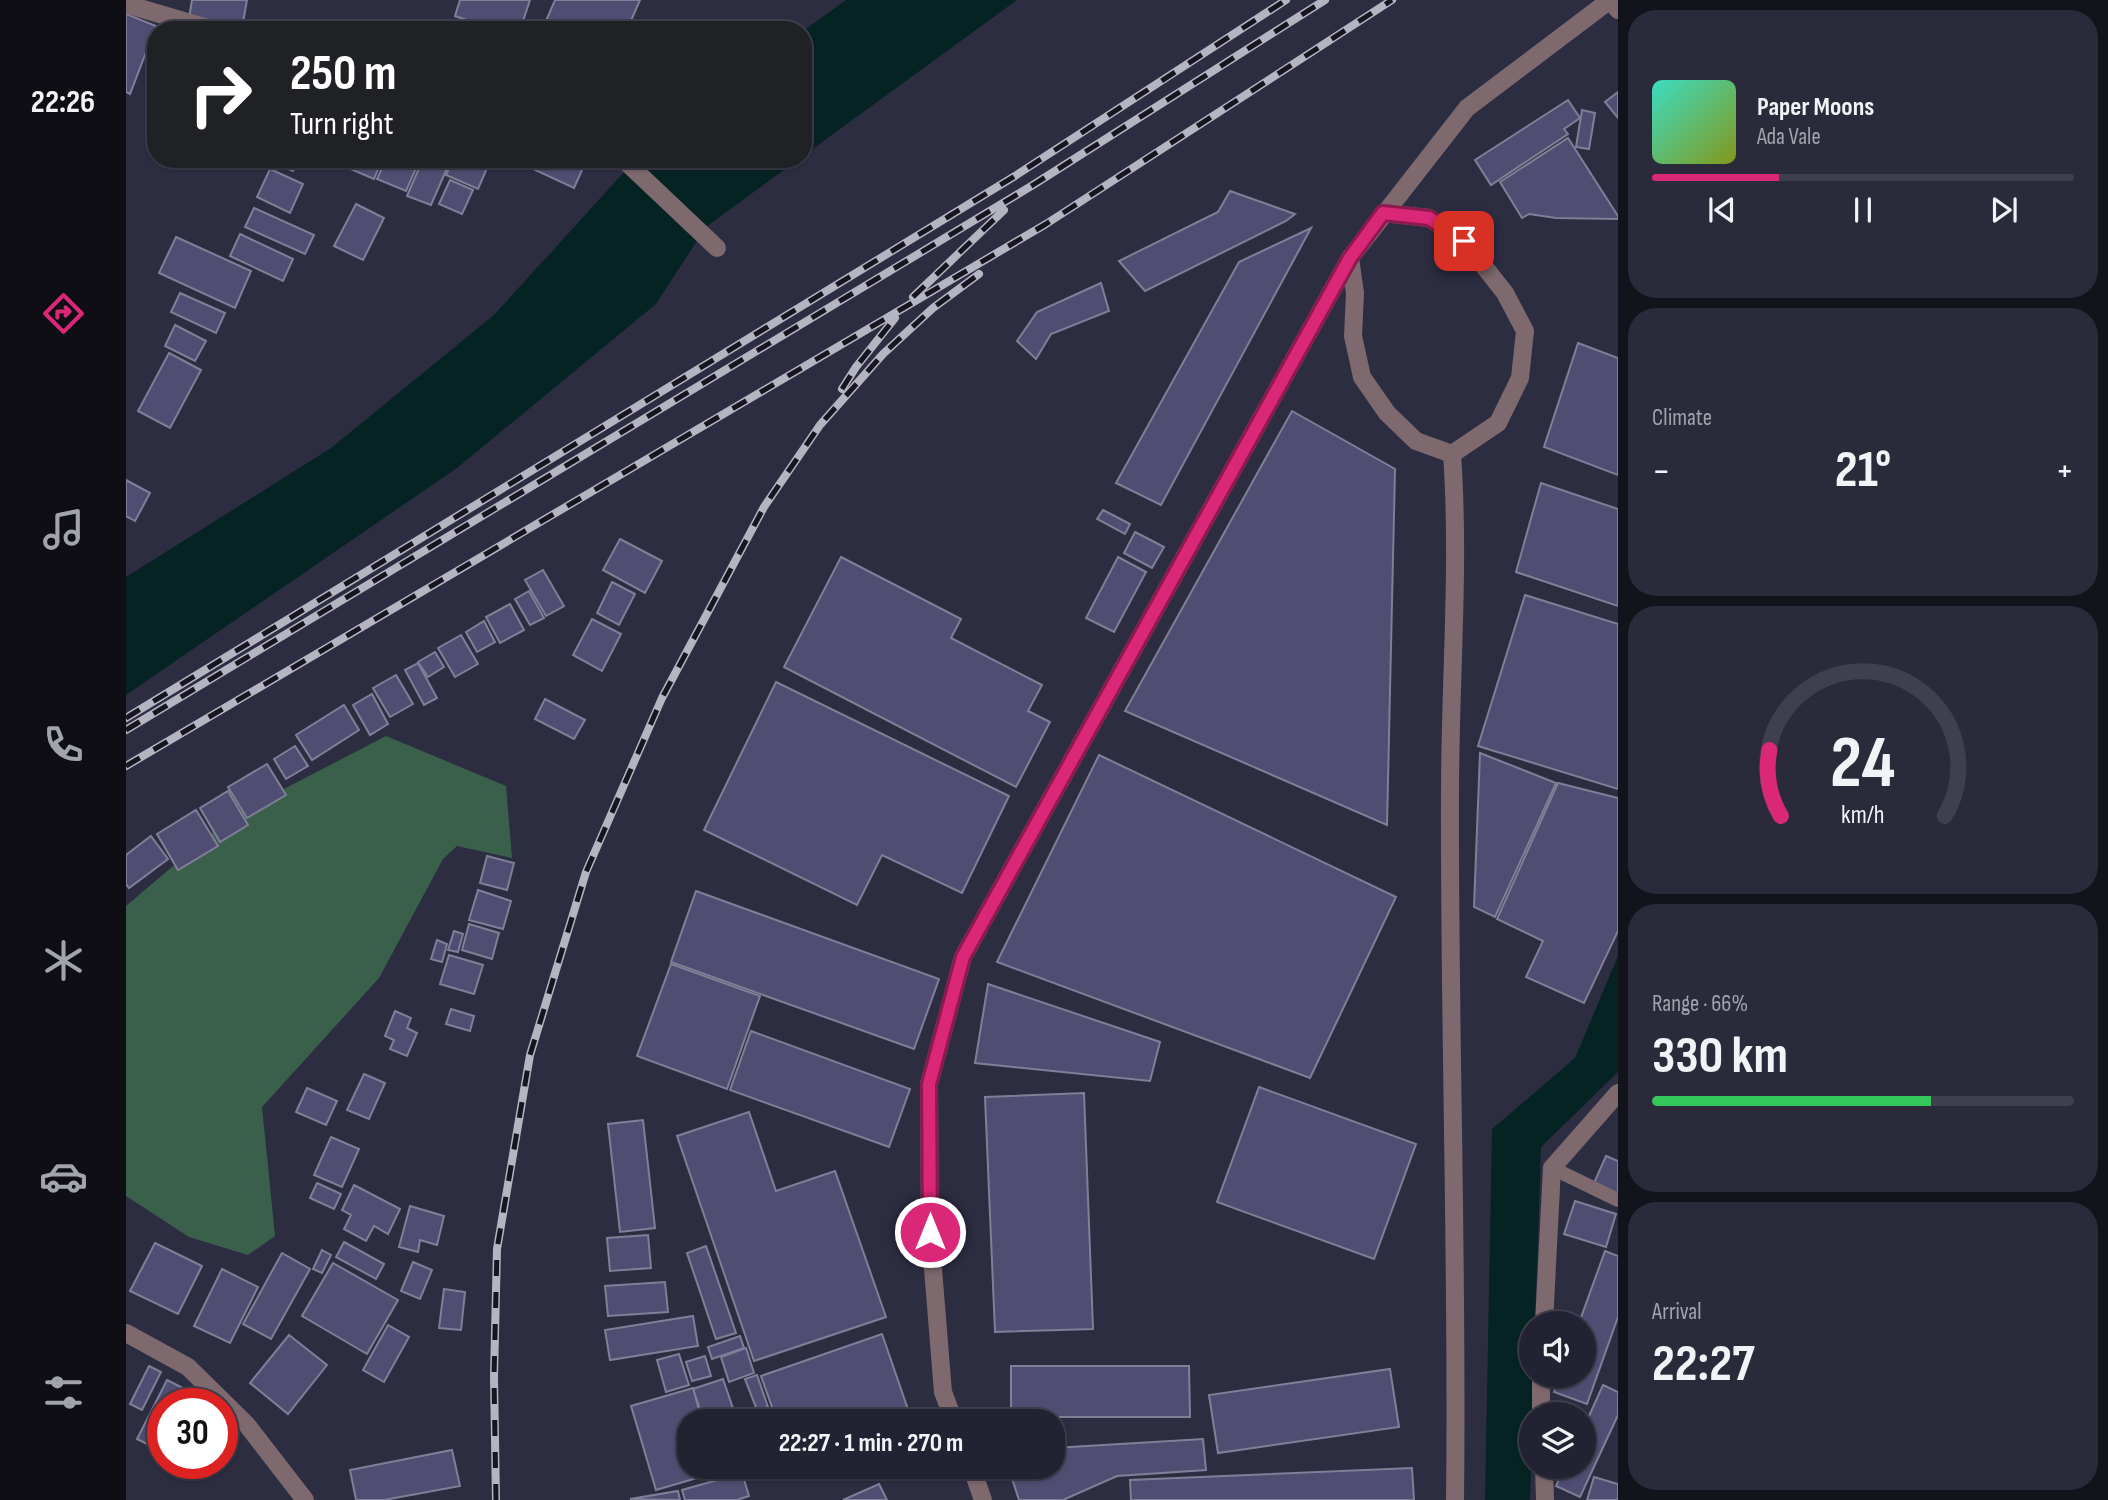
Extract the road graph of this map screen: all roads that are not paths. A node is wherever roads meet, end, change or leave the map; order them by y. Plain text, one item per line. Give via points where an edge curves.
1 (1610, 0) edge
2 (126, 4) edge
3 (1618, 10) edge
4 (184, 21) edge
5 (633, 168) edge
6 (1383, 213) junction
7 (717, 248) dead end
8 (1350, 258) junction
9 (1452, 454) junction
10 (1618, 1093) edge
11 (1552, 1168) junction
12 (1618, 1200) edge
13 (1545, 1311) edge
14 (126, 1332) edge
15 (949, 1409) edge
16 (976, 1479) edge
17 (1544, 1479) edge
18 (305, 1500) edge
19 (983, 1500) edge
20 (1455, 1500) edge
21 (1545, 1500) edge

1 - 3 street
1 - 6 street via 1467,107
2 - 4 street
5 - 7 street
6 - 8 street
6 - 9 street via 1429,218 1464,241 1505,293 1525,331 1520,378 1498,423
8 - 9 street via 1355,293 1353,336 1362,377 1387,413 1416,441
8 - 15 street via 963,957 929,1084 930,1232 943,1392
9 - 20 street via 1456,509 1450,792
10 - 11 street
11 - 12 lane
11 - 13 street
14 - 18 street via 188,1367 247,1424
16 - 19 street
17 - 21 street

